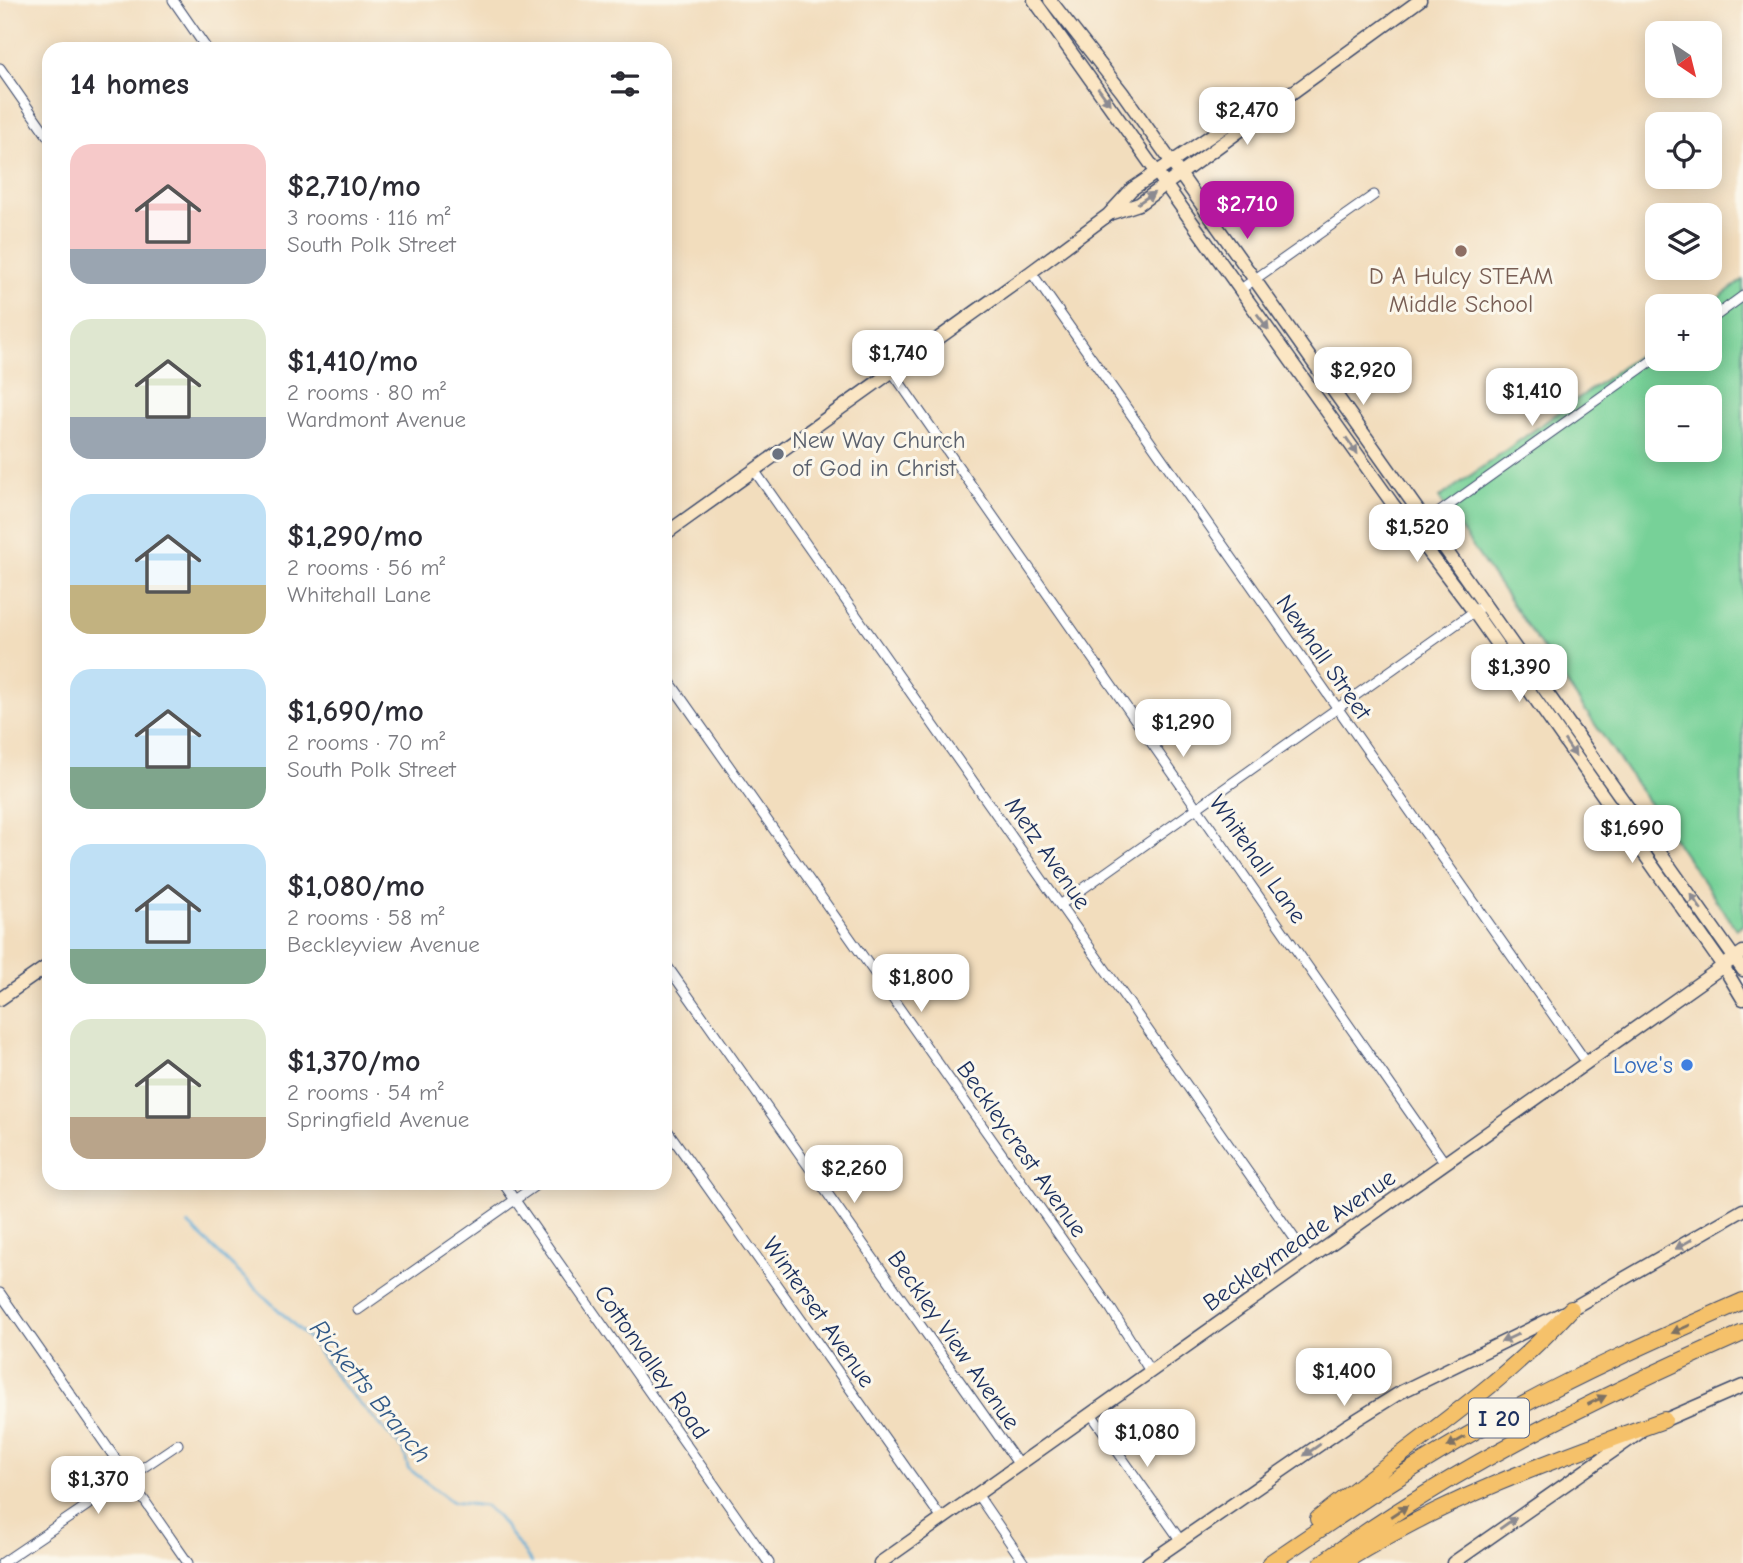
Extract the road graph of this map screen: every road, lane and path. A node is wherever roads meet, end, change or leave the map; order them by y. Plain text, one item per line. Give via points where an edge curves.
1 (173, 0) edge
2 (1034, 0) edge
3 (1050, 0) edge
4 (1420, 0) edge
5 (1068, 37) junction
6 (203, 42) edge
7 (0, 68) edge
8 (1294, 91) junction
9 (42, 128) edge
10 (1171, 162) junction
11 (1157, 171) junction
12 (1180, 174) junction
13 (1166, 183) junction
14 (1374, 195) dead end
15 (1108, 215) junction
16 (1031, 272) junction
17 (1254, 280) junction
18 (1241, 289) junction
19 (1743, 296) edge
20 (1722, 311) edge
21 (1645, 366) edge
22 (892, 373) junction
23 (1322, 377) junction
24 (1310, 386) junction
25 (1378, 456) junction
26 (1366, 465) junction
27 (754, 470) junction
28 (1424, 523) junction
29 (672, 529) edge
30 (1413, 531) junction
31 (1486, 603) junction
32 (1474, 612) junction
33 (672, 685) edge
34 (1337, 709) junction
35 (1602, 769) junction
36 (1591, 778) junction
37 (1198, 806) junction
38 (1060, 905) junction
39 (1739, 955) edge
40 (1723, 966) junction
41 (42, 970) edge
42 (1743, 970) edge
43 (672, 973) edge
44 (0, 999) edge
45 (1743, 999) edge
46 (1587, 1063) junction
47 (672, 1137) edge
48 (1446, 1163) junction
49 (508, 1190) edge
50 (529, 1190) edge
51 (514, 1200) junction
52 (1743, 1210) edge
53 (1310, 1259) junction
54 (0, 1293) edge
55 (1743, 1301) edge
56 (1572, 1309) junction
57 (358, 1310) dead end
58 (1743, 1333) edge
59 (1150, 1371) junction
60 (1743, 1387) edge
61 (1091, 1414) junction
62 (1664, 1420) junction
63 (178, 1444) dead end
64 (1018, 1465) junction
65 (128, 1478) junction
66 (977, 1494) junction
67 (942, 1519) junction
68 (1181, 1541) junction
69 (2, 1563) edge
70 (188, 1563) edge
71 (769, 1563) edge
72 (880, 1563) edge
73 (1024, 1563) edge
74 (1148, 1563) edge
75 (1264, 1563) edge
76 (1270, 1563) edge
77 (1322, 1563) edge
78 (1342, 1563) edge
79 (1452, 1563) edge

1 - 6 street
2 - 5 main road
3 - 5 main road
4 - 8 main road
5 - 10 main road via 1122,92
5 -> 11 main road
7 - 9 street
8 - 10 main road via 1261,102
8 - 12 main road
10 - 11 main road
10 - 12 main road
11 - 13 main road
11 - 15 main road
12 - 13 main road
12 - 17 main road
15 -> 13 main road via 1139,204
13 - 18 main road
14 - 17 street
15 - 16 main road
16 - 22 main road
16 - 34 street, Newhall Street
17 - 18 street
17 - 23 main road
18 -> 24 main road
19 - 20 street
21 - 28 street
22 - 27 main road
22 - 37 street, Whitehall Lane
23 - 24 main road
23 - 25 main road
24 -> 26 main road
25 - 26 main road
25 - 28 main road
26 - 30 main road
27 - 29 main road
27 - 38 street, Metz Avenue
28 - 30 street
28 - 31 main road
30 - 32 main road
31 - 32 street
31 - 35 main road
32 - 34 street
32 -> 36 main road
33 - 59 street, Beckleycrest Avenue
34 - 37 street
34 - 46 street, Newhall Street
35 - 36 main road
39 -> 35 main road
36 - 40 main road
37 - 38 street
37 - 48 street, Whitehall Lane
38 - 53 street, Metz Avenue
39 - 40 main road, Beckleymeade Avenue
39 - 42 main road
40 - 45 main road
40 - 46 main road, Beckleymeade Avenue
41 - 44 main road
43 - 64 street, Beckley View Avenue
46 - 48 main road, Beckleymeade Avenue
47 - 67 street, Winterset Avenue
48 - 53 main road, Beckleymeade Avenue
49 - 51 street, Cottonvalley Road
50 - 51 street
51 - 57 street
51 - 71 street, Cottonvalley Road
52 -> 56 main road
53 - 59 main road, Beckleymeade Avenue
54 - 65 street
55 -> 76 highway, I 20 via 1506,1414 1397,1477
56 -> 68 main road via 1401,1392
56 - 75 highway via 1443,1425
77 -> 58 highway, I 20 via 1519,1440
59 - 61 main road, Beckleymeade Avenue
60 - 62 main road
61 - 64 main road, Beckleymeade Avenue
61 - 68 street
62 - 78 highway via 1484,1488 1413,1521
79 -> 62 main road
63 - 65 street
64 - 66 main road, Beckleymeade Avenue
65 - 69 street
65 - 70 street
66 - 67 main road, Beckleymeade Avenue
66 - 73 street
67 - 72 main road, Beckleymeade Avenue
68 - 74 main road

